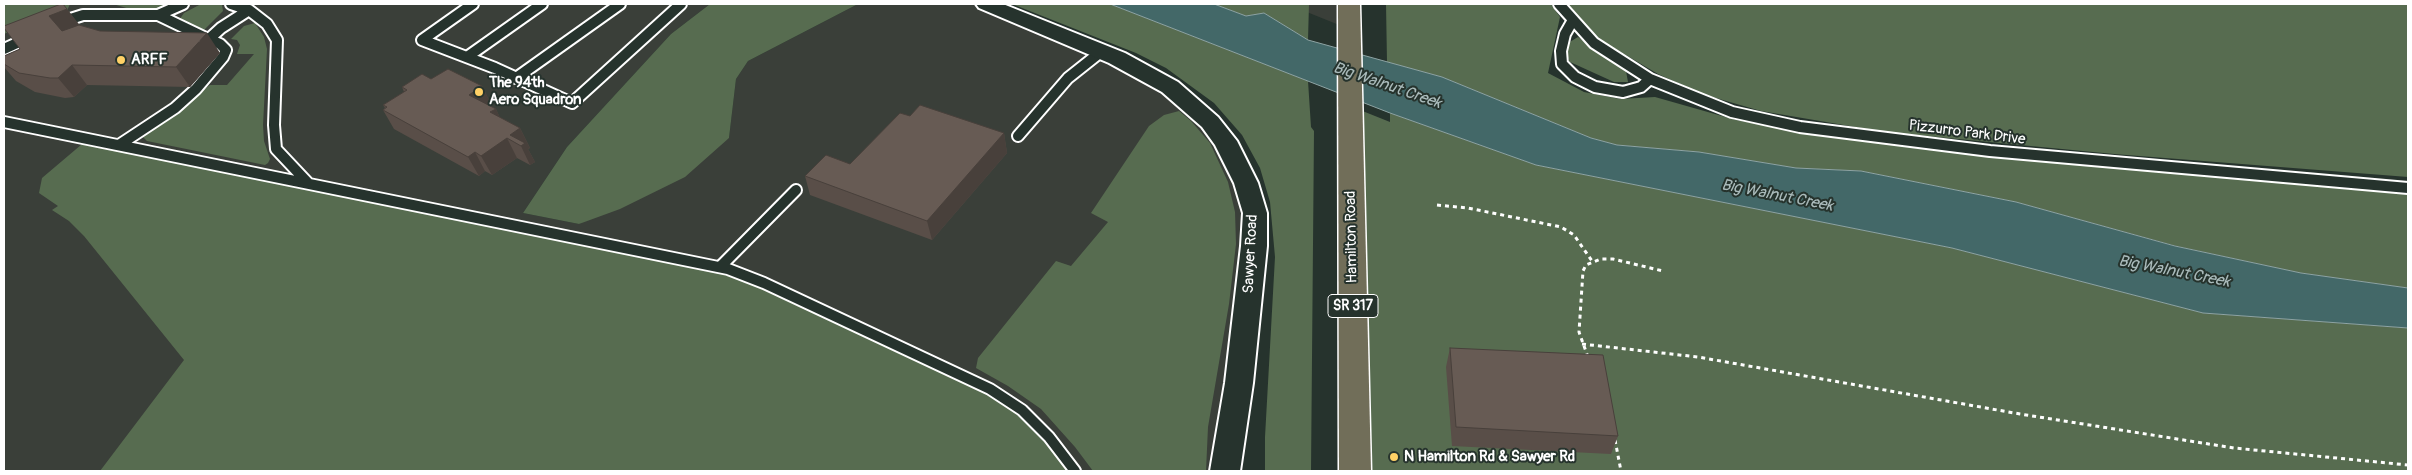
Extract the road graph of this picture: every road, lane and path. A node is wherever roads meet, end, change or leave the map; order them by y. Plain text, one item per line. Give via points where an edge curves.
1 (183, 4) edge
2 (231, 4) edge
3 (473, 4) edge
4 (542, 4) edge
5 (620, 4) edge
6 (681, 4) edge
7 (986, 4) edge
8 (1349, 4) edge
9 (1559, 4) edge
10 (250, 10) junction
11 (158, 15) junction
12 (1573, 20) junction
13 (52, 26) edge
14 (36, 34) edge
15 (209, 39) junction
16 (4, 49) edge
17 (1102, 51) junction
18 (468, 57) junction
19 (516, 78) junction
20 (1650, 79) junction
21 (4, 122) edge
22 (1018, 136) dead end
23 (119, 145) junction
24 (308, 184) junction
25 (2408, 188) edge
26 (796, 190) dead end
27 (1437, 206) dead end
28 (1592, 261) junction
29 (720, 267) junction
30 (1663, 271) dead end
31 (1582, 344) junction
32 (1590, 362) edge
33 (1614, 435) edge
34 (2408, 465) edge
35 (1075, 471) edge
36 (1225, 471) edge
37 (1355, 471) edge
38 (1621, 471) edge

1 - 11 lane
2 - 10 lane
3 - 18 lane via 422,40
4 - 18 lane
5 - 19 lane
6 - 19 lane via 572,104
7 - 17 street, Sawyer Road
8 - 37 main road, Hamilton Road / SR 317
9 - 12 lane, Pizzurro Park Drive
10 - 15 lane
10 - 24 lane via 267,24 278,40 276,149
11 - 13 lane via 83,15
11 - 15 lane
12 - 20 lane, Pizzurro Park Drive via 1594,43
12 - 20 lane via 1565,34 1562,64 1575,77 1595,87 1623,92 1640,87
14 - 16 lane
15 - 23 lane via 226,50 196,88 175,108
17 - 22 lane via 1068,78
17 - 36 street, Sawyer Road via 1144,71 1191,104 1225,141 1246,183 1254,213 1254,246 1239,382
18 - 19 lane
20 - 25 lane, Pizzurro Park Drive via 1732,112 1800,127 1990,152
21 - 23 lane
23 - 24 lane
24 - 29 lane
26 - 29 lane
27 - 28 path via 1468,208 1561,227 1574,235
28 - 30 path via 1623,260
28 - 31 path via 1583,271 1579,332
29 - 35 lane via 764,283 990,389 1022,410
31 - 32 path
31 - 34 path via 1698,357 2234,448
33 - 38 path

